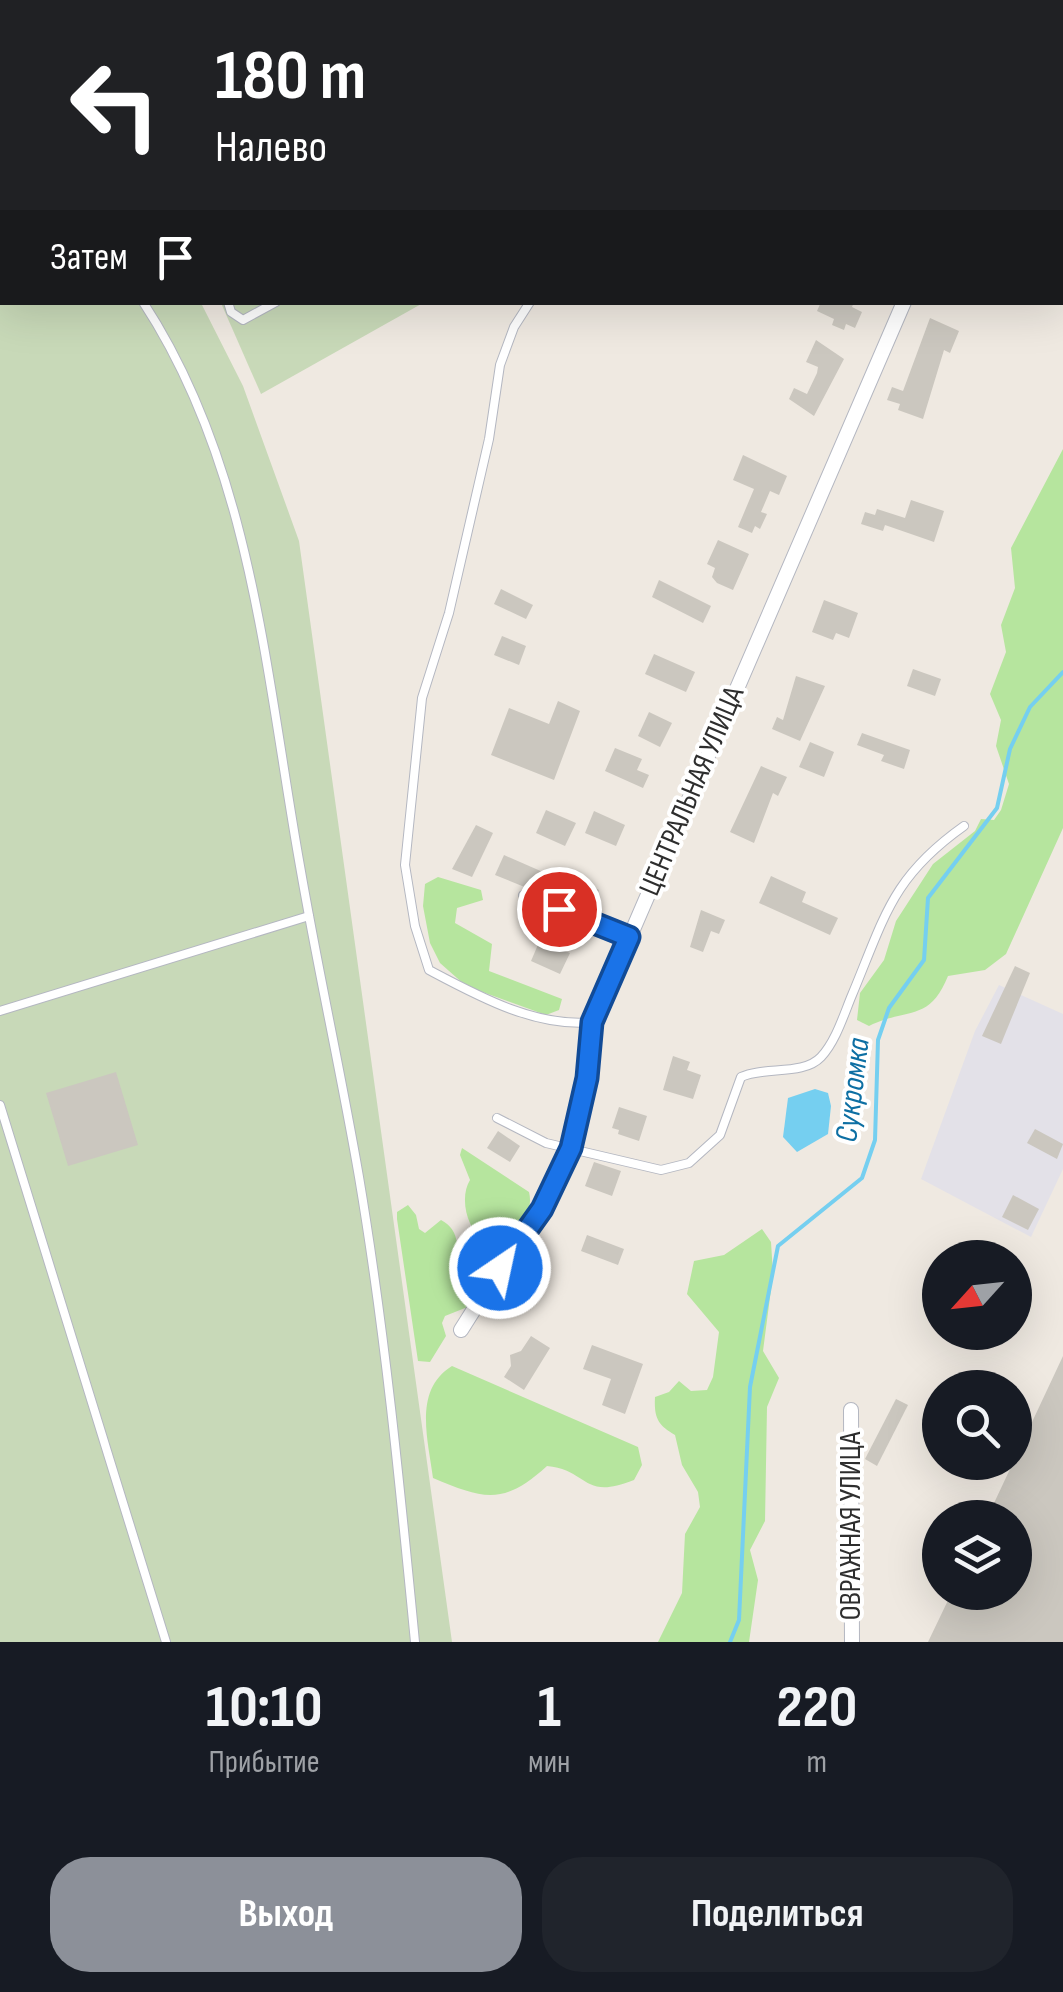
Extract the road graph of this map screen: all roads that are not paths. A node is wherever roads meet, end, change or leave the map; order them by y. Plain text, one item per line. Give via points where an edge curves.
1 (145, 305) edge
2 (230, 305) edge
3 (270, 305) edge
4 (528, 305) edge
5 (903, 305) edge
6 (964, 826) dead end
7 (523, 895) dead end
8 (308, 916) junction
9 (629, 937) junction
10 (0, 1010) edge
11 (592, 1022) junction
12 (0, 1105) edge
13 (497, 1118) dead end
14 (571, 1148) junction
15 (462, 1330) dead end
16 (850, 1410) dead end
17 (166, 1642) edge
18 (415, 1642) edge
19 (852, 1642) edge

1 - 8 lane via 169,341 208,433 244,550
2 - 3 lane via 243,320
4 - 11 lane via 500,365 449,614 422,698 404,865 429,970 548,1021
5 - 9 street, ЦЕНТРАЛЬНАЯ УЛИЦА
6 - 14 lane via 895,891 822,1056 808,1066 741,1077 720,1135 689,1162 661,1170
7 - 9 lane
8 - 10 lane
8 - 18 lane via 359,1176 388,1373
9 - 11 street, ЦЕНТРАЛЬНАЯ УЛИЦА
11 - 14 street, ЦЕНТРАЛЬНАЯ УЛИЦА
12 - 17 lane
13 - 14 lane
14 - 15 street, ЦЕНТРАЛЬНАЯ УЛИЦА via 542,1209
16 - 19 street, ОВРАЖНАЯ УЛИЦА

